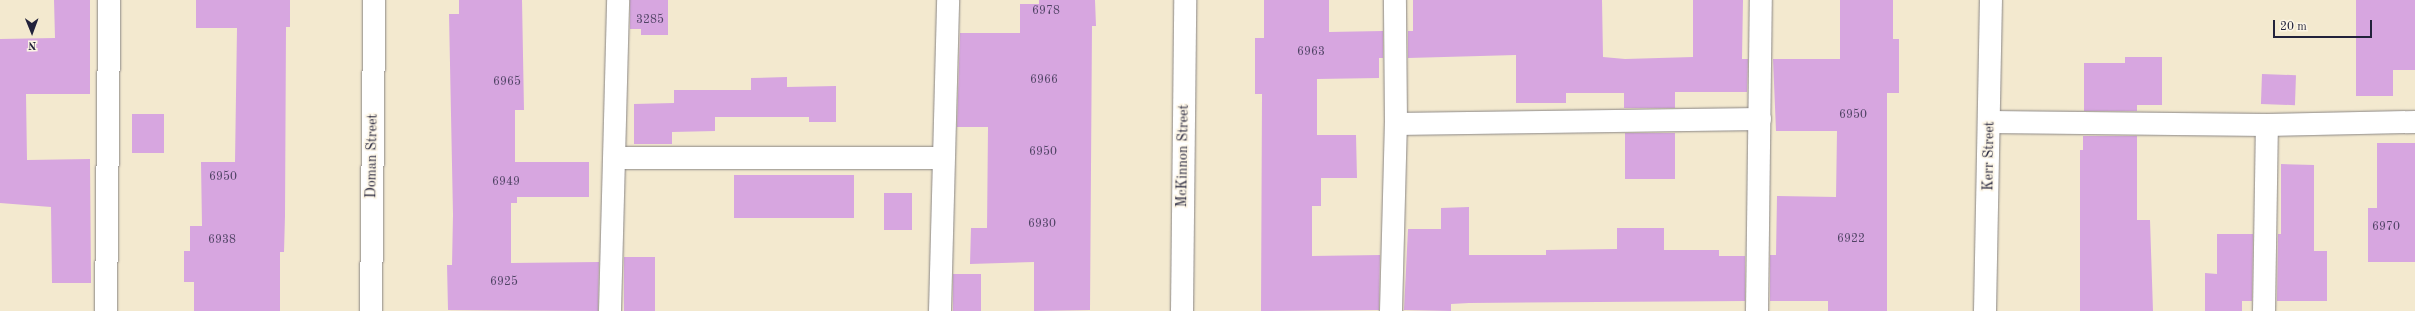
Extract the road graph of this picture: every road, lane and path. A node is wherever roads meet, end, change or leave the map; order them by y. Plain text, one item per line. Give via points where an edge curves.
1 (109, 0) edge
2 (374, 0) edge
3 (618, 0) edge
4 (948, 0) edge
5 (1185, 0) edge
6 (1395, 0) edge
7 (1761, 0) edge
8 (1991, 0) edge
9 (1760, 119) junction
10 (1990, 122) junction
11 (2415, 122) edge
12 (1396, 124) junction
13 (2267, 125) junction
14 (616, 158) junction
15 (943, 158) junction
16 (106, 311) edge
17 (371, 311) edge
18 (610, 311) edge
19 (940, 311) edge
20 (1182, 311) edge
21 (1391, 311) edge
22 (1757, 311) edge
23 (1985, 311) edge
24 (2264, 311) edge

1 - 16 street
2 - 17 street, Doman Street
3 - 14 street
4 - 15 street
5 - 20 street, McKinnon Street
6 - 12 street
7 - 9 street
8 - 10 street, Kerr Street
9 - 12 street
9 - 22 street
10 - 13 street
10 - 23 street, Kerr Street
11 - 13 street
12 - 21 street
13 - 24 street
14 - 15 street
14 - 18 street
15 - 19 street

